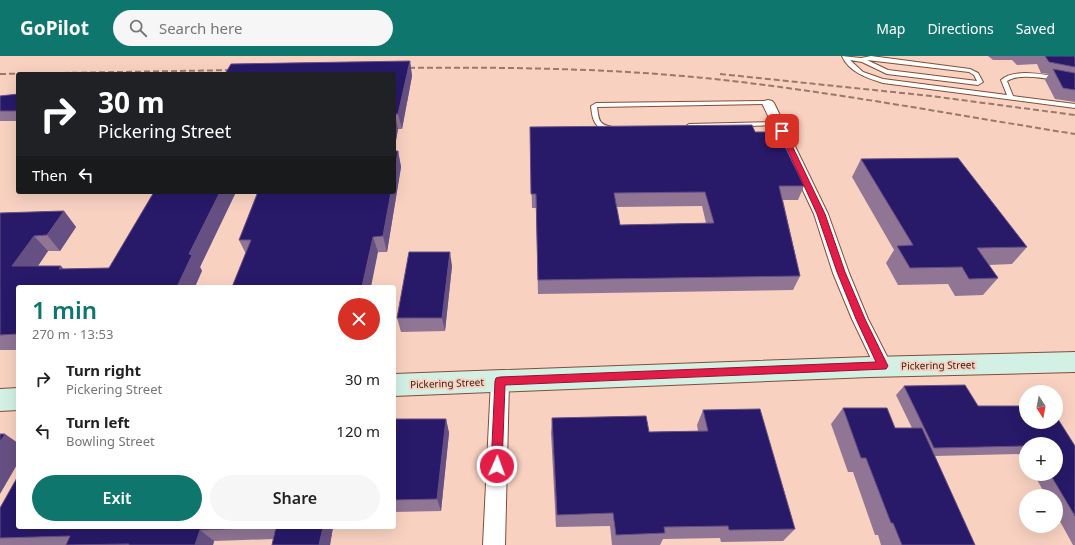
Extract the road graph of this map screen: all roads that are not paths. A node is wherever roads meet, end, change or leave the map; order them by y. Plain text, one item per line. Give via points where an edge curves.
1 (846, 58) edge
2 (863, 59) junction
3 (1075, 82) edge
4 (1010, 97) junction
5 (768, 103) joint
6 (1075, 106) edge
7 (778, 124) junction
8 (685, 126) edge
9 (615, 128) edge
10 (1075, 362) edge
11 (883, 366) junction
12 (500, 381) junction
13 (396, 385) edge
14 (16, 399) edge
15 (0, 400) edge
16 (494, 545) edge

1 - 2 lane
1 - 4 lane via 858,72 883,81
2 - 2 lane via 970,72 976,74 980,82 887,72
3 - 4 lane via 1022,75 1010,76 1004,80
4 - 6 lane
5 - 7 street
5 - 9 lane via 594,106 597,124 600,127
7 - 8 lane
7 - 11 street via 821,214 860,319
10 - 11 main road, Pickering Street
11 - 12 main road, Pickering Street
12 - 13 main road, Pickering Street
12 - 16 street
14 - 15 main road

